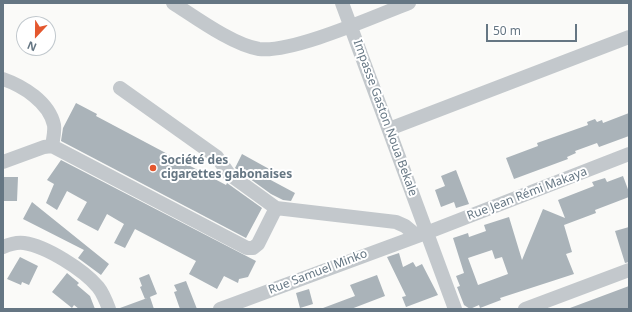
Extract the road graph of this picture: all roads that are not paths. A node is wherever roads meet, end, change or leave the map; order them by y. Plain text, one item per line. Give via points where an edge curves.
1 (173, 3) edge
2 (342, 3) edge
3 (409, 3) edge
4 (352, 25) junction
5 (629, 37) edge
6 (3, 79) edge
7 (120, 88) dead end
8 (389, 129) junction
9 (52, 146) junction
10 (629, 154) edge
11 (3, 162) edge
12 (276, 208) junction
13 (421, 235) junction
14 (3, 247) edge
15 (629, 270) edge
16 (110, 309) edge
17 (220, 309) edge
18 (455, 309) edge
19 (525, 309) edge

1 - 4 street via 215,29 258,48 276,48
2 - 4 street, Impasse Gaston Noua Bekale
3 - 4 street
4 - 8 street, Impasse Gaston Noua Bekale
5 - 8 street
6 - 9 street via 28,91 41,102 51,116 54,133
7 - 12 street via 217,157 229,174
8 - 13 street, Impasse Gaston Noua Bekale
9 - 11 street
9 - 12 street via 247,248 253,248 258,244
10 - 13 street, Rue Jean Rémi Makaya
12 - 13 street via 396,222
13 - 17 street, Rue Samuel Minko
13 - 18 street
14 - 16 street via 12,243 23,243 44,248 90,279
15 - 19 street

